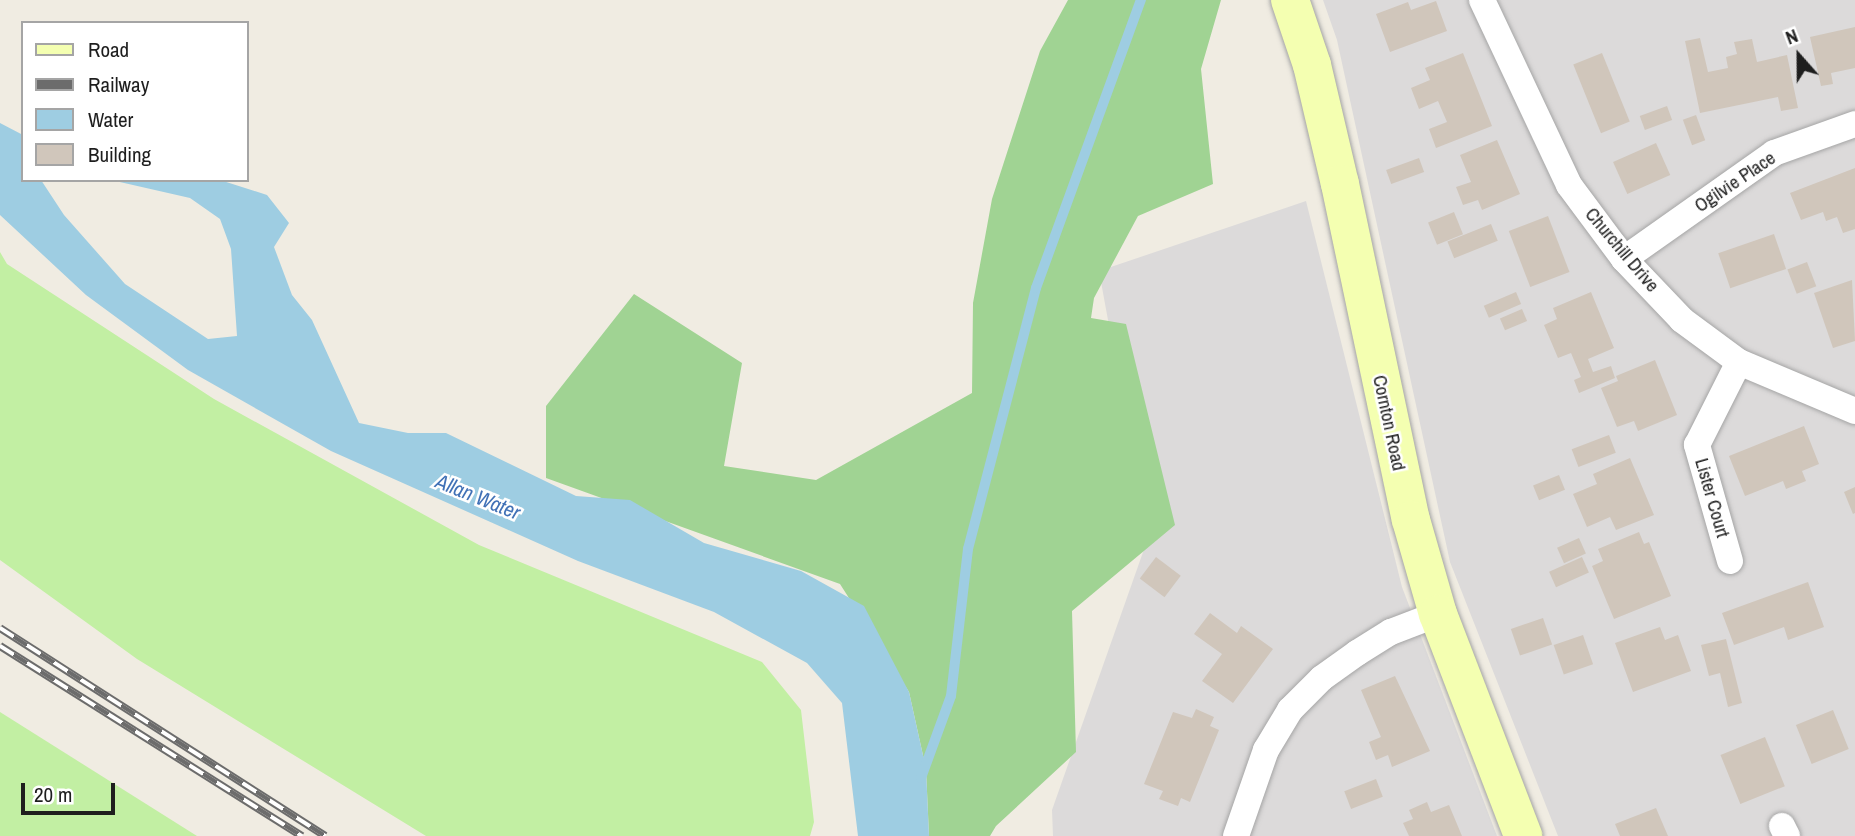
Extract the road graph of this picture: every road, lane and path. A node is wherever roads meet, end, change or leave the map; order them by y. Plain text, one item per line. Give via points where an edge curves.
1 (1290, 0) edge
2 (1482, 0) edge
3 (1855, 124) edge
4 (1624, 259) junction
5 (1739, 362) junction
6 (1855, 411) edge
7 (1730, 561) dead end
8 (1438, 614) junction
9 (1236, 836) edge
10 (1523, 836) edge

1 - 8 main road, Cornton Road via 1312,65 1408,508
2 - 4 street, Churchill Drive via 1569,185
3 - 4 street, Ogilvie Place via 1774,153
4 - 5 street, Churchill Drive via 1682,320
5 - 6 street, Churchill Drive
5 - 7 street, Lister Court via 1697,445
8 - 9 street via 1391,632 1357,653 1322,678 1290,710 1265,750
8 - 10 main road, Cornton Road

